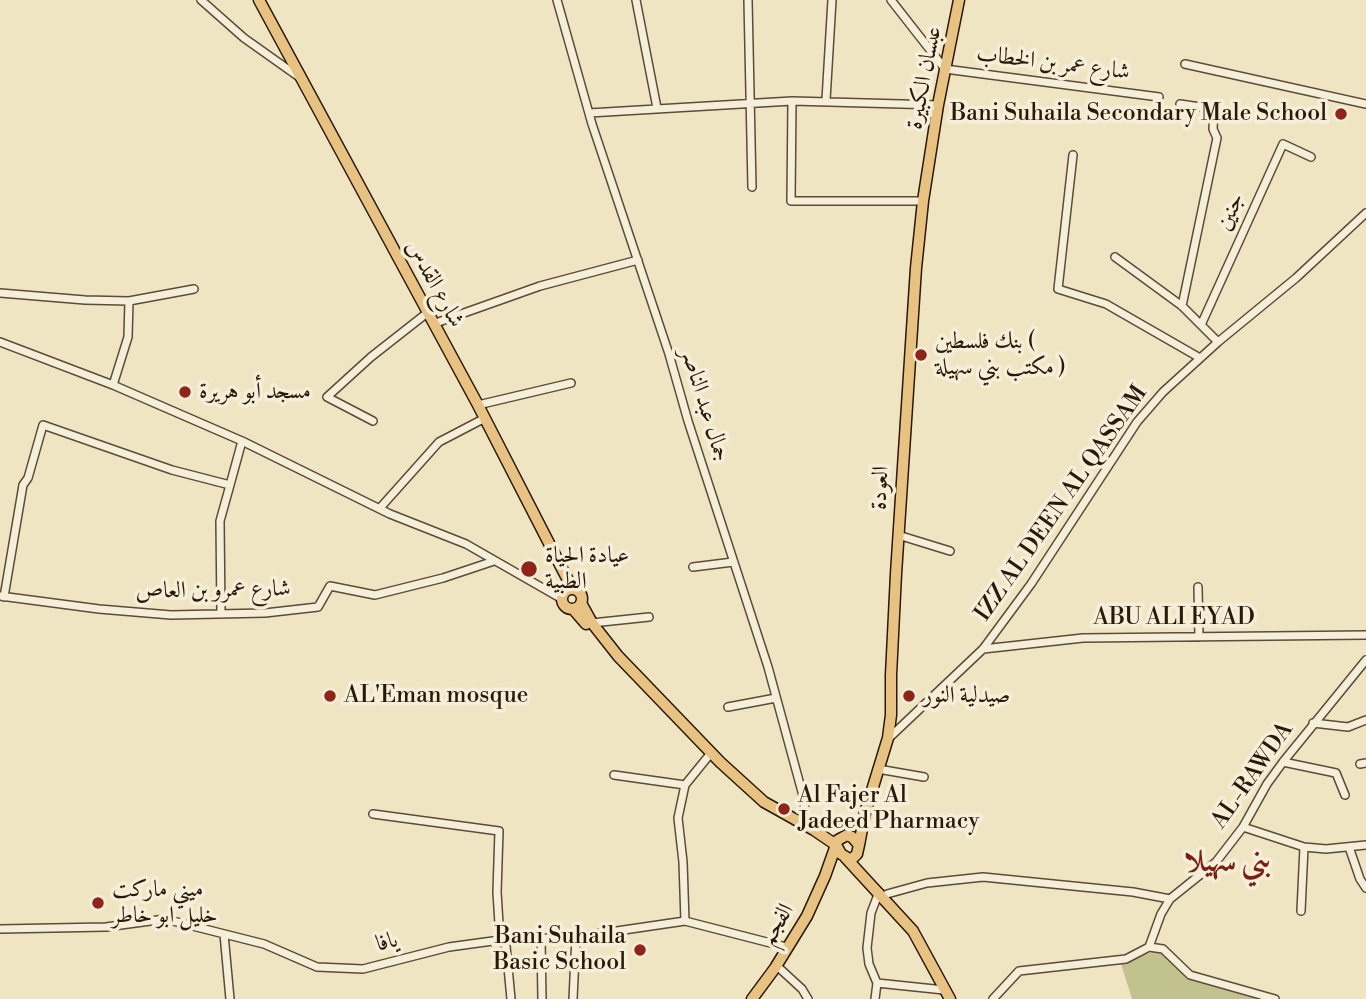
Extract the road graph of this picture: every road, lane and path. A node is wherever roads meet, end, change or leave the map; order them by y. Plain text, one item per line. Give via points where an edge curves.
1 (201, 0) edge
2 (259, 0) edge
3 (557, 0) edge
4 (636, 0) edge
5 (748, 0) edge
6 (832, 0) edge
7 (891, 0) edge
8 (959, 0) edge
9 (1185, 64) dead end
10 (945, 69) junction
11 (303, 80) junction
12 (1159, 97) dead end
13 (826, 100) junction
14 (792, 101) junction
15 (751, 103) junction
16 (1180, 104) dead end
17 (1366, 104) edge
18 (938, 105) junction
19 (657, 108) junction
20 (589, 113) junction
21 (1073, 155) dead end
22 (1311, 157) dead end
23 (929, 163) joint
24 (752, 187) dead end
25 (923, 201) junction
26 (1366, 213) edge
27 (1115, 257) dead end
28 (638, 260) junction
29 (194, 289) dead end
30 (0, 293) edge
31 (130, 301) junction
32 (1182, 306) junction
33 (427, 313) junction
34 (433, 324) junction
35 (1201, 325) junction
36 (0, 342) edge
37 (1218, 342) junction
38 (1200, 358) junction
39 (571, 383) dead end
40 (113, 385) junction
41 (478, 405) junction
42 (485, 418) junction
43 (373, 421) dead end
44 (242, 441) junction
45 (230, 485) junction
46 (380, 508) junction
47 (898, 535) junction
48 (950, 551) dead end
49 (494, 561) junction
50 (733, 562) junction
51 (693, 567) dead end
52 (1198, 587) dead end
53 (572, 589) junction
54 (2, 597) edge
55 (562, 599) junction
56 (577, 606) junction
57 (221, 614) junction
58 (649, 617) dead end
59 (592, 623) junction
60 (1366, 635) edge
61 (1199, 636) junction
62 (983, 649) junction
63 (1366, 660) edge
64 (776, 698) junction
65 (728, 707) dead end
66 (1366, 720) edge
67 (1314, 723) junction
68 (888, 738) junction
69 (710, 754) junction
70 (1283, 762) junction
71 (878, 769) junction
72 (614, 775) dead end
73 (924, 777) dead end
74 (685, 785) junction
75 (1345, 795) dead end
76 (865, 813) junction
77 (373, 814) dead end
78 (801, 822) junction
79 (1243, 827) junction
80 (840, 840) junction
81 (1366, 845) edge
82 (1349, 846) junction
83 (859, 847) junction
84 (1304, 847) junction
85 (844, 857) junction
86 (829, 865) junction
87 (865, 876) junction
88 (1366, 888) edge
89 (880, 891) junction
90 (1170, 899) junction
91 (1301, 911) dead end
92 (684, 921) junction
93 (0, 929) edge
94 (224, 934) junction
95 (576, 937) junction
96 (541, 939) junction
97 (500, 940) junction
98 (786, 947) junction
99 (1149, 947) junction
100 (777, 966) junction
101 (877, 982) junction
102 (949, 996) edge
103 (230, 999) edge
104 (511, 999) edge
105 (542, 999) edge
106 (573, 999) edge
107 (752, 999) edge
108 (808, 999) edge
109 (875, 999) edge
110 (992, 999) edge
111 (1275, 999) edge

1 - 11 street
2 - 11 main road, شارع القدس
3 - 20 street, جمال عبد الناصر
4 - 19 street
5 - 15 street
6 - 13 street
7 - 10 street, شارع عمر بن الخطاب
8 - 10 main road, عبسان الكبيرة
9 - 17 street
10 - 12 street, شارع عمر بن الخطاب
10 - 18 main road, عبسان الكبيرة
11 - 33 main road, شارع القدس
13 - 14 street
13 - 18 street
14 - 15 street
14 - 25 street via 791,201
15 - 19 street
15 - 24 street
16 - 32 street via 1214,109 1217,138
18 - 23 main road, عبسان الكبيرة
19 - 20 street
20 - 28 street, جمال عبد الناصر
21 - 38 street via 1058,289 1106,304
22 - 35 street, جنين via 1283,144
23 - 25 main road, العودة
25 - 47 main road, العودة
26 - 37 street, IZZ AL DEEN AL QASSAM
27 - 32 street
28 - 34 street via 540,286
28 - 50 street, جمال عبد الناصر
29 - 31 street
30 - 31 street
31 - 40 street via 128,337
32 - 35 street
33 - 34 main road, شارع القدس
33 - 43 street via 327,397
34 - 41 main road, شارع القدس
35 - 37 street
36 - 40 street
37 - 38 street, IZZ AL DEEN AL QASSAM
38 - 62 street, IZZ AL DEEN AL QASSAM via 1138,422
39 - 41 street
40 - 44 street
41 - 42 main road, شارع القدس
42 - 46 street via 439,442
42 - 53 main road, شارع القدس
44 - 45 street
44 - 46 street
45 - 54 street via 43,425 23,485
45 - 57 street via 220,521
46 - 49 street via 466,544
47 - 48 street
47 - 68 main road, العودة
49 - 55 street
49 - 57 street, شارع عمرو بن العاص via 375,595 330,586 318,607
50 - 51 street
50 - 64 street, جمال عبد الناصر
52 - 61 street
53 - 55 main road via 564,592
53 - 56 main road via 581,594
54 - 57 street, شارع عمرو بن العاص via 171,615
55 - 56 main road via 565,607
56 - 59 main road
56 - 69 main road via 641,689
58 - 59 street
59 - 69 main road
60 - 61 street, ABU ALI EYAD
61 - 62 street, ABU ALI EYAD via 1083,638
62 - 68 street, IZZ AL DEEN AL QASSAM
63 - 67 street, AL-RAWDA
64 - 65 street
64 - 78 street, جمال عبد الناصر via 805,803
66 - 67 street via 1348,727
67 - 70 street, AL-RAWDA
68 - 71 main road, العودة
69 - 74 street
69 - 78 main road via 764,802
70 - 75 street via 1336,773
70 - 79 street, AL-RAWDA
71 - 73 street
71 - 76 main road, العودة
72 - 74 street
74 - 92 street via 678,818
76 - 80 main road, العودة
76 - 83 main road, العودة
77 - 97 street via 499,831
78 - 80 main road
79 - 84 street
79 - 90 street, AL-RAWDA via 1216,862
80 - 83 main road via 852,836
80 - 85 main road
80 - 86 main road, الفجم
81 - 82 street
82 - 84 street
82 - 88 street
83 - 85 main road via 852,859
83 - 87 main road
84 - 91 street
85 - 86 main road
85 - 87 main road
86 - 98 main road, الفجم via 807,916
87 - 89 main road
89 - 90 street via 983,877
89 - 101 street via 871,913 867,948
89 - 102 main road via 914,930
90 - 99 street, AL-RAWDA
92 - 95 street, يافا
92 - 98 street, يافا
93 - 94 street, يافا via 106,927 165,919
94 - 97 street, يافا via 264,944 317,967 363,969 449,947
94 - 103 street
95 - 96 street, يافا
95 - 106 street
96 - 97 street, يافا
96 - 105 street
97 - 104 street via 506,946
98 - 100 main road, الفجم
99 - 110 street via 1126,959 1019,971
99 - 111 street via 1163,949 1190,975
100 - 107 main road, الفجم
100 - 108 street
101 - 102 street
101 - 109 street

